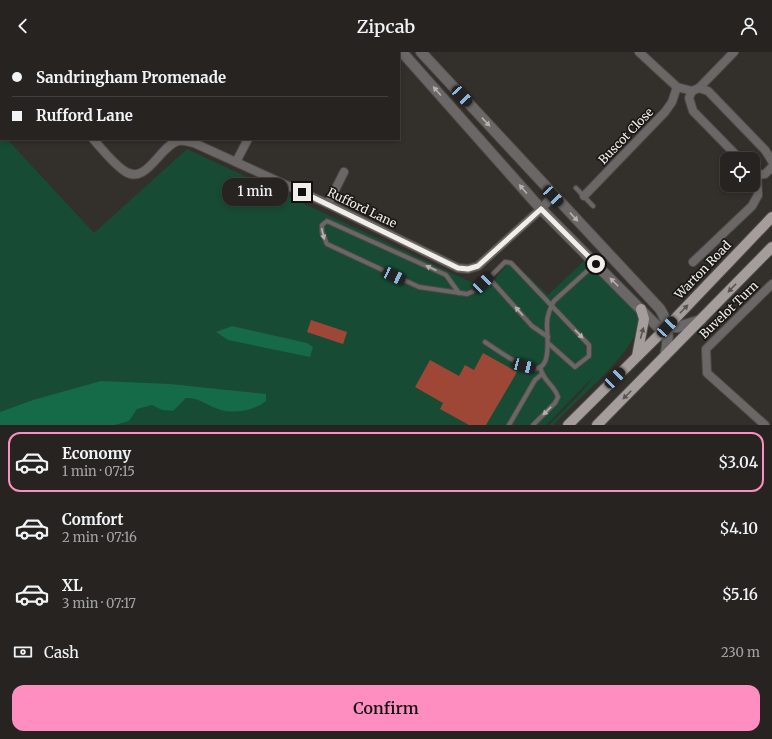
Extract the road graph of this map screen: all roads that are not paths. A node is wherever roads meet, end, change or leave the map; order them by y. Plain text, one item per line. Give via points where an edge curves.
1 (402, 52) edge
2 (421, 52) edge
3 (639, 52) edge
4 (734, 52) edge
5 (677, 87) junction
6 (696, 89) junction
7 (93, 140) edge
8 (247, 140) edge
9 (733, 152) edge
10 (772, 160) edge
11 (236, 162) junction
12 (772, 167) edge
13 (344, 172) dead end
14 (760, 174) edge
15 (576, 188) dead end
16 (758, 192) edge
17 (553, 196) junction
18 (584, 196) junction
19 (328, 204) junction
20 (593, 206) dead end
21 (541, 209) junction
22 (772, 217) edge
23 (772, 248) edge
24 (607, 253) junction
25 (693, 262) dead end
26 (596, 264) junction
27 (489, 278) junction
28 (772, 284) edge
29 (459, 293) junction
30 (551, 306) junction
31 (641, 309) junction
32 (701, 320) junction
33 (667, 327) junction
34 (548, 337) junction
35 (484, 342) dead end
36 (548, 343) junction
37 (637, 356) junction
38 (665, 356) junction
39 (540, 367) junction
40 (542, 374) junction
41 (581, 412) junction
42 (509, 425) edge
43 (533, 425) edge
44 (568, 425) edge
45 (576, 425) edge
46 (597, 425) edge
47 (765, 425) edge

21 -> 1 street
2 -> 17 street
3 - 5 street
4 - 6 street
5 - 6 street
5 - 18 street, Buscot Close via 665,112
6 - 9 street via 689,98 693,111
6 - 10 street via 708,91
7 - 11 street, Rufford Lane via 124,171 135,174 144,172 170,144 179,141 194,143
8 - 11 street
11 - 19 street, Rufford Lane
12 - 14 street via 765,174
13 - 19 street
15 - 18 lane
16 - 25 street via 752,206
17 - 21 street, Rufford Lane
17 -> 24 street
18 - 20 lane
19 - 21 street, Rufford Lane via 458,268 468,269 478,266
21 - 26 street
33 -> 22 main road, Warton Road
23 -> 32 main road
24 - 26 lane
24 - 33 street via 660,309 665,316
26 - 30 lane
31 -> 26 street
27 - 29 lane via 478,289 466,294
27 - 30 lane via 508,261
34 -> 27 lane via 532,326
28 - 47 street, Buvelot Turn via 706,349 707,373
29 -> 29 lane via 446,276 327,221 322,225 325,242 331,246 419,287
30 - 34 lane via 548,311
30 -> 36 lane via 589,345 589,356 576,367
31 - 33 street via 658,327
37 -> 31 main road via 644,319
32 - 33 street via 678,327
32 - 38 main road
33 - 37 main road, Warton Road
33 - 38 street via 669,340
34 - 36 lane
35 - 39 lane via 524,366 533,369
36 - 39 lane via 545,364
37 - 41 main road, Warton Road
38 -> 46 main road
39 - 40 lane
40 - 42 lane via 535,380
40 -> 43 lane via 558,397
41 - 44 main road, Warton Road
41 - 45 street

